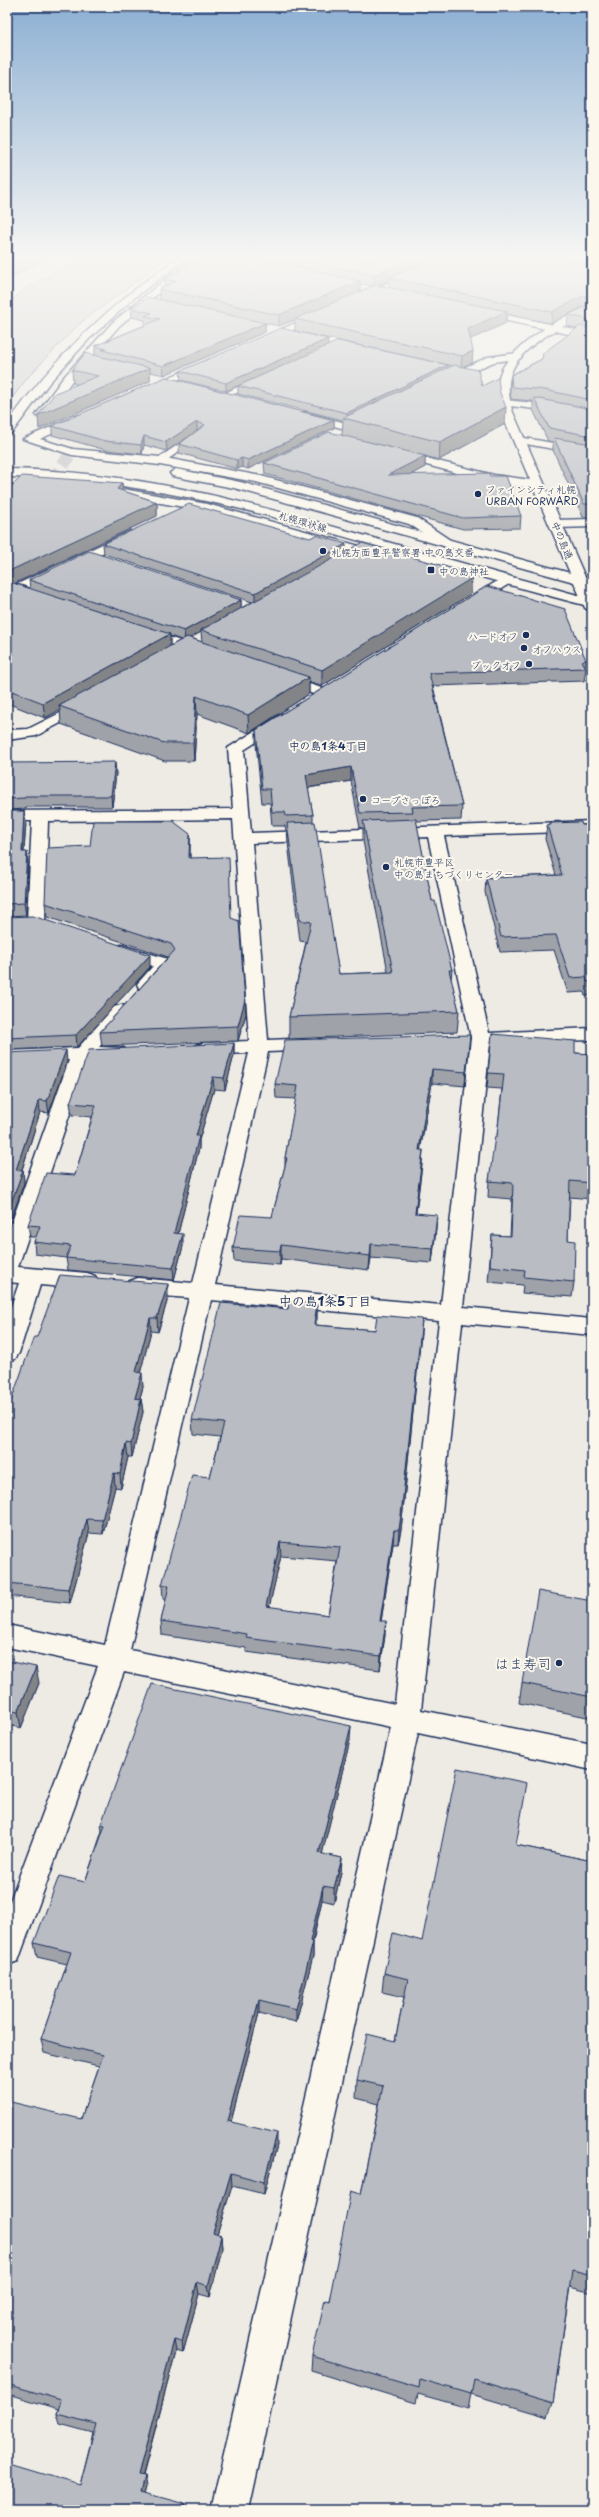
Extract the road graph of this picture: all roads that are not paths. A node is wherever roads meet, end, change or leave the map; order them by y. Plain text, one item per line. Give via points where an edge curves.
1 (48, 376) edge
2 (71, 376) edge
3 (178, 376) edge
4 (455, 376) edge
5 (505, 376) edge
6 (152, 377) edge
7 (265, 378) edge
8 (167, 381) junction
9 (470, 381) edge
10 (182, 384) edge
11 (489, 384) edge
12 (502, 385) junction
13 (211, 392) edge
14 (134, 395) edge
15 (225, 395) junction
16 (240, 399) edge
17 (504, 402) junction
18 (92, 412) edge
19 (294, 413) edge
20 (592, 417) edge
21 (362, 420) edge
22 (349, 426) junction
23 (7, 432) edge
24 (335, 433) edge
25 (200, 434) edge
26 (29, 439) junction
27 (519, 440) junction
28 (382, 450) edge
29 (592, 453) edge
30 (65, 458) junction
31 (43, 461) dead end
32 (160, 461) junction
33 (260, 470) dead end
34 (7, 473) edge
35 (247, 476) junction
36 (20, 485) joint
37 (538, 485) junction
38 (7, 488) edge
39 (194, 504) junction
40 (173, 514) edge
41 (556, 524) junction
42 (592, 524) edge
43 (145, 528) edge
44 (450, 544) junction
45 (363, 551) junction
46 (89, 555) junction
47 (425, 556) junction
48 (104, 560) edge
49 (344, 562) edge
50 (507, 579) junction
51 (580, 580) junction
52 (592, 583) edge
53 (11, 592) edge
54 (36, 598) edge
55 (591, 605) edge
56 (450, 614) edge
57 (131, 629) edge
58 (203, 641) edge
59 (189, 648) junction
60 (175, 656) edge
61 (218, 658) edge
62 (270, 675) edge
63 (343, 681) edge
64 (323, 693) junction
65 (100, 696) edge
66 (7, 735) edge
67 (241, 814) junction
68 (7, 816) edge
69 (40, 816) junction
70 (592, 826) edge
71 (434, 832) junction
72 (243, 838) junction
73 (37, 923) edge
74 (104, 944) edge
75 (592, 1034) edge
76 (474, 1038) junction
77 (332, 1044) edge
78 (260, 1046) junction
79 (183, 1050) edge
80 (137, 1052) edge
81 (84, 1054) junction
82 (7, 1057) edge
83 (7, 1268) edge
84 (7, 1274) edge
85 (32, 1276) junction
86 (203, 1292) junction
87 (452, 1315) junction
88 (592, 1328) edge
89 (7, 1353) edge
90 (7, 1636) edge
91 (115, 1658) junction
92 (407, 1719) junction
93 (592, 1757) edge
94 (7, 1950) edge
95 (230, 2510) edge

1 - 23 street
2 - 26 street via 30,431
3 - 8 street
4 - 9 street
5 - 12 street, 中の島通
6 - 8 street
7 - 15 lane
8 - 10 street
8 - 14 street
11 - 12 street
12 - 17 street, 中の島通
13 - 15 street
15 - 16 street
17 - 20 street
17 - 27 street, 中の島通
18 - 26 street
19 - 22 street
21 - 22 street
22 - 24 street
25 - 32 lane
26 - 30 street
27 - 29 street
27 - 37 street, 中の島通
28 - 37 street via 494,479
30 - 31 street, 札幌環状線
30 - 32 street
30 - 44 street, 札幌環状線 via 236,485
32 - 35 street
33 - 35 street
34 - 47 street, 札幌環状線 via 50,473 172,487 221,498
35 - 44 street via 413,521
36 - 38 lane
36 - 39 street via 52,483 129,492
37 - 41 street, 中の島通
39 - 40 street
39 - 45 street
41 - 42 street
41 - 51 street, 中の島通
43 - 46 street
44 - 51 street, 札幌環状線
45 - 47 street via 392,558
45 - 49 street
46 - 48 street
46 - 53 street
47 - 50 street, 札幌環状線
50 - 55 street, 札幌環状線
50 - 56 street
51 - 52 street, 札幌環状線
51 - 55 street, 中の島通
53 - 54 street
57 - 59 street
58 - 59 street
59 - 60 street
59 - 61 street
62 - 64 street
63 - 64 street
64 - 67 street via 236,748
65 - 66 street via 32,733
67 - 69 street
67 - 72 street
68 - 69 street
69 - 73 street
70 - 71 street
71 - 72 street
71 - 76 street
72 - 78 street
74 - 81 street via 165,964
75 - 76 street
76 - 87 street
77 - 78 street
78 - 79 street
78 - 86 street
80 - 81 street
81 - 82 street
81 - 83 street via 77,1063
84 - 85 street
85 - 86 street
85 - 89 street
86 - 87 street
86 - 91 street
87 - 88 street
87 - 92 street
90 - 91 street
91 - 92 street
91 - 94 street
92 - 93 street
92 - 95 street

